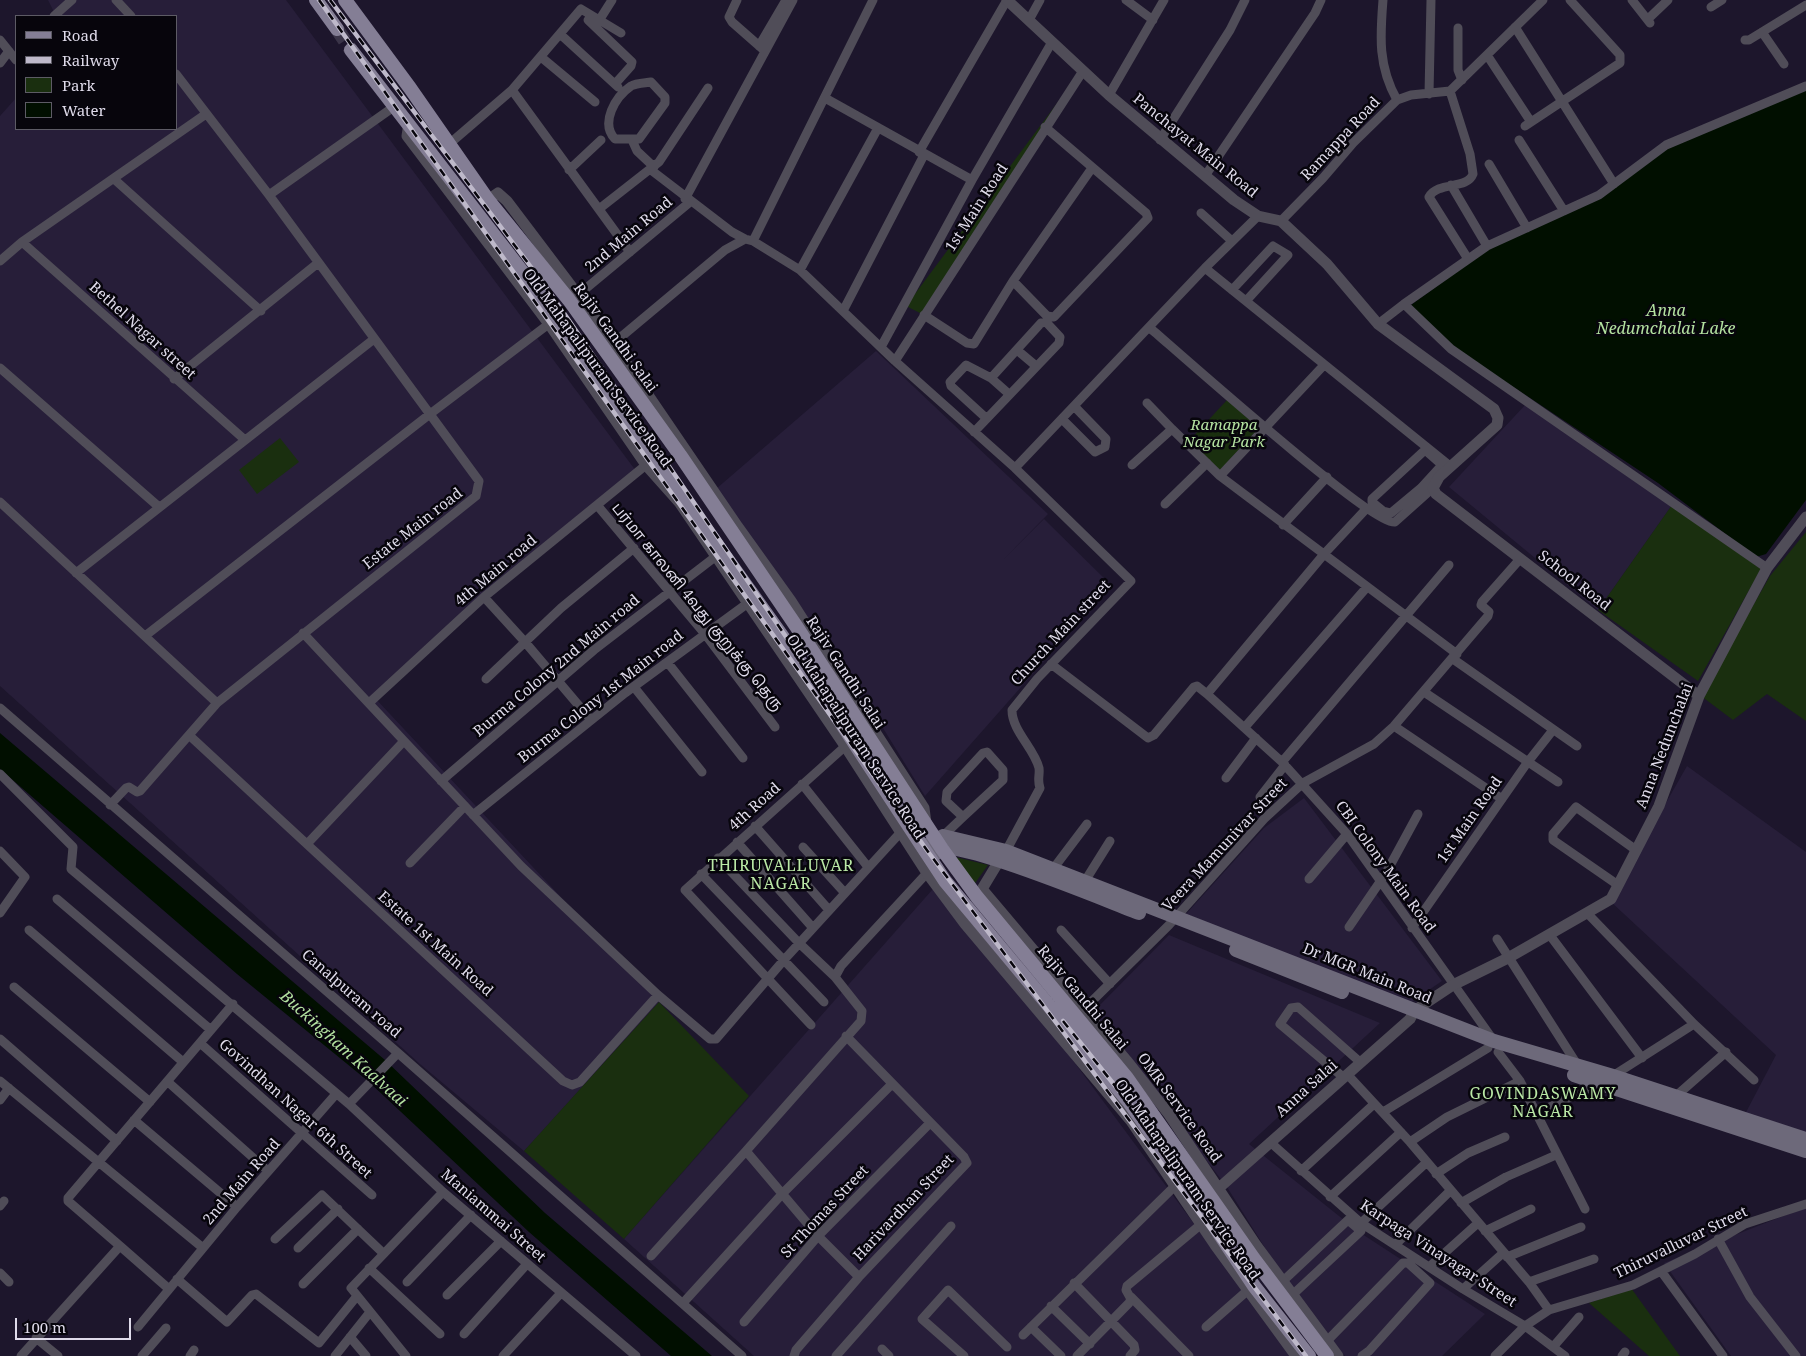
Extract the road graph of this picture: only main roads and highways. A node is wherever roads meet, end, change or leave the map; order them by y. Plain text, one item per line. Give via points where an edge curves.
1 (316, 0) edge
2 (345, 0) edge
3 (336, 29) tunnel mouth
4 (351, 50) tunnel mouth
5 (731, 530) junction
6 (716, 541) junction
7 (937, 838) junction
8 (926, 853) junction
9 (1003, 856) junction
10 (1172, 921) junction
11 (1494, 1047) junction
12 (1806, 1139) edge
13 (1806, 1151) edge
14 (1309, 1356) edge
15 (1327, 1356) edge

1 - 3 main road
2 - 5 main road, Rajiv Gandhi Salai via 488,200 609,347
4 - 6 main road, Rajiv Gandhi Salai via 396,106 632,426 686,505
5 - 6 main road
5 - 7 main road, Rajiv Gandhi Salai via 855,707
6 - 8 main road, Rajiv Gandhi Salai via 805,668 848,743
7 - 8 main road
7 - 9 main road, Dr MGR Main Road via 955,849
7 - 15 main road, Rajiv Gandhi Salai via 1215,1193
8 - 14 main road, Rajiv Gandhi Salai via 1033,990 1129,1102 1205,1221
9 - 10 main road, Dr MGR Main Road
9 - 10 main road, Dr MGR Main Road via 1085,881
10 - 11 main road, Dr MGR Main Road via 1270,952 1412,1015
11 - 12 main road, Dr MGR Main Road via 1613,1076
11 - 13 main road, Dr MGR Main Road

